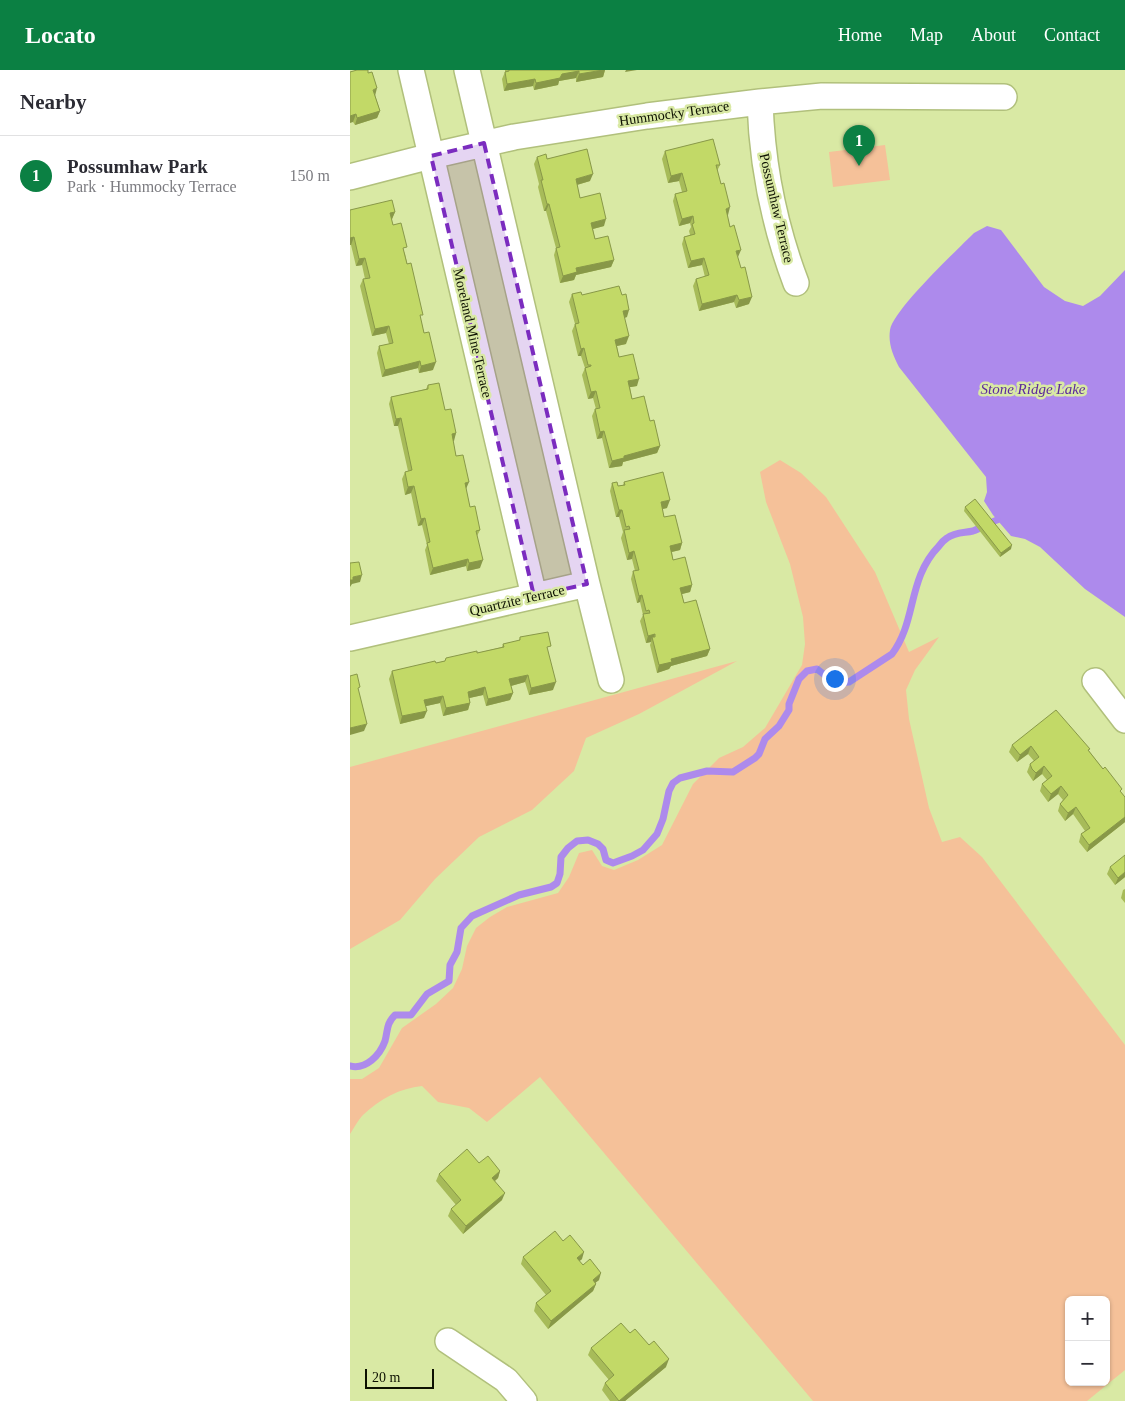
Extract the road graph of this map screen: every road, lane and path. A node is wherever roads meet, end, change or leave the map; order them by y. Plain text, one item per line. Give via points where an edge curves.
1 (411, 70) edge
2 (467, 70) edge
3 (1004, 97) dead end
4 (760, 102) junction
5 (484, 143) junction
6 (431, 156) junction
7 (350, 177) edge
8 (796, 283) dead end
9 (587, 584) junction
10 (534, 596) junction
11 (350, 638) edge
12 (611, 680) dead end
13 (1095, 681) dead end
14 (1125, 720) edge
15 (448, 1341) dead end
16 (524, 1401) edge

1 - 6 street, Moreland Mine Terrace
2 - 5 street
3 - 4 street, Hummocky Terrace via 822,96
4 - 5 street, Hummocky Terrace
4 - 8 street, Possumhaw Terrace via 765,168 778,229
5 - 6 street, Hummocky Terrace
5 - 9 street
6 - 7 street, Hummocky Terrace
6 - 10 street, Moreland Mine Terrace
9 - 10 street, Quartzite Terrace
9 - 12 street
10 - 11 street, Quartzite Terrace
13 - 14 street
15 - 16 street via 506,1380

